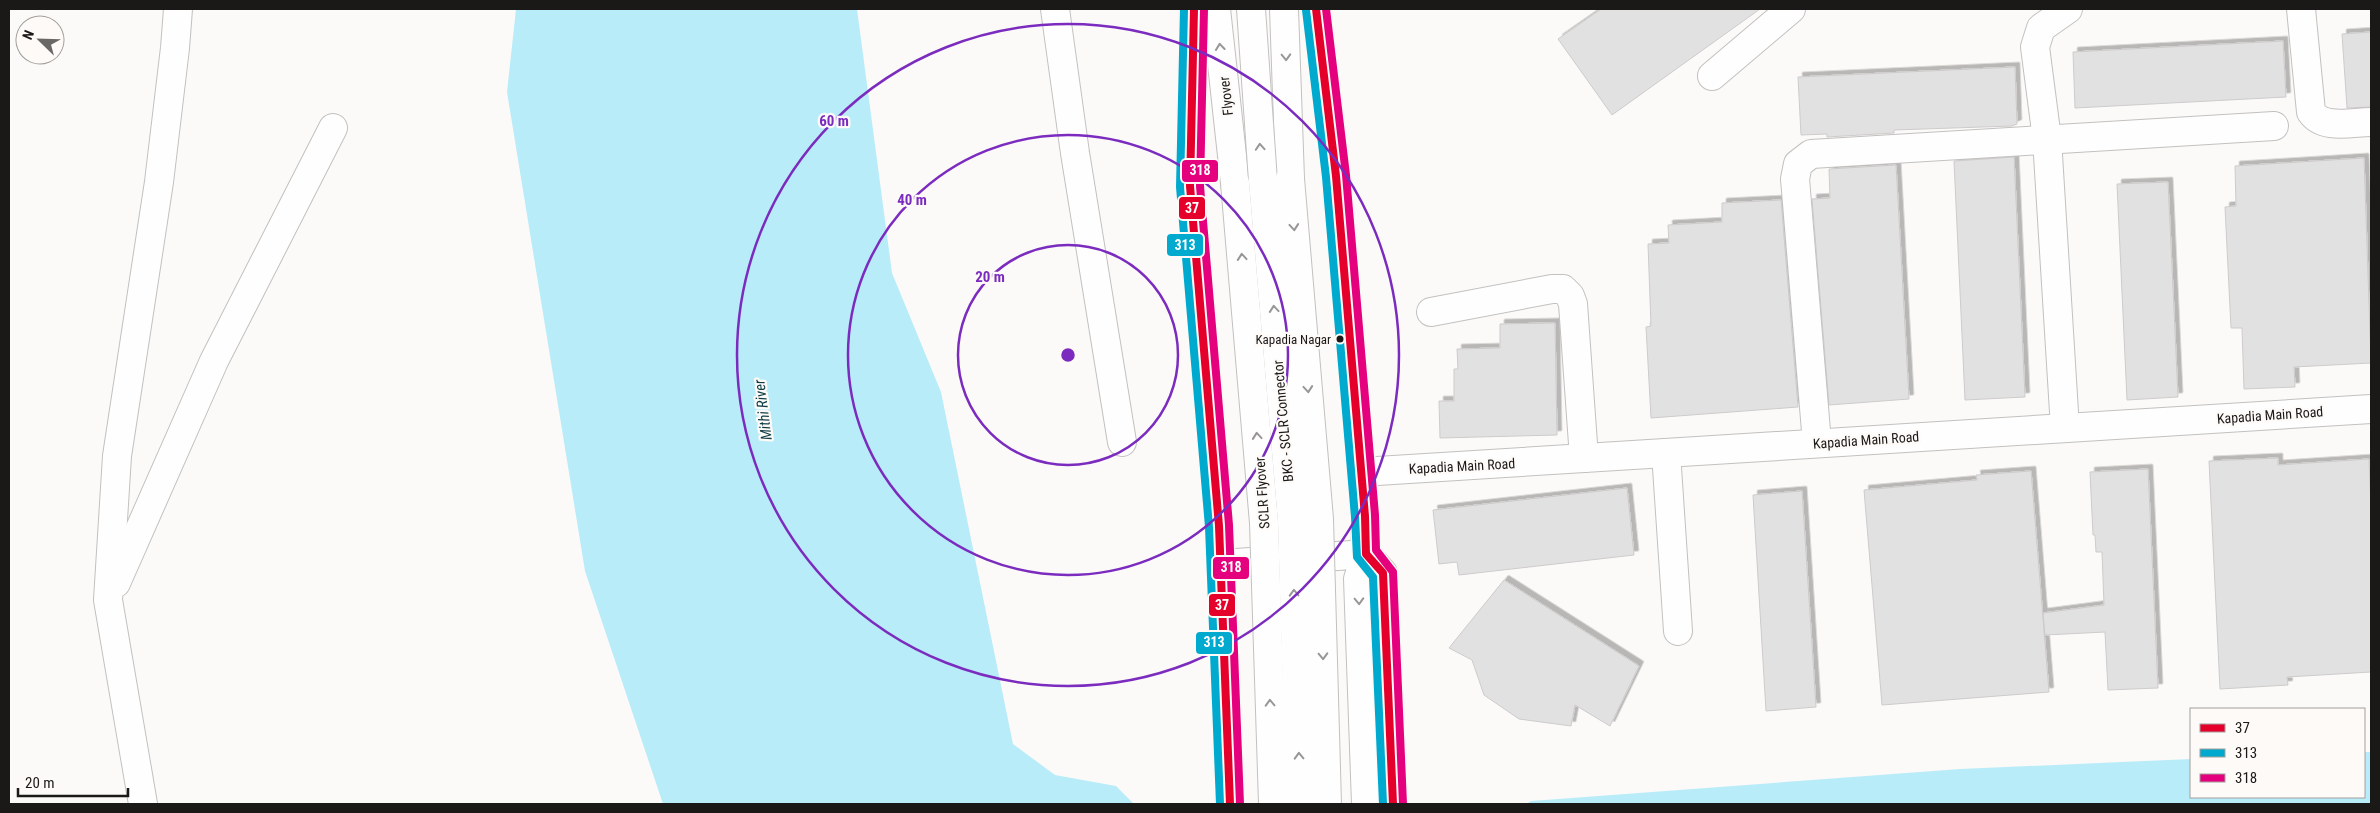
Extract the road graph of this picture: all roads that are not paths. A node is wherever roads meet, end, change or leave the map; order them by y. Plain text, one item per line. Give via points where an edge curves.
1 (178, 9) edge
2 (1055, 9) edge
3 (1194, 9) edge
4 (1216, 9) edge
5 (1251, 9) edge
6 (1284, 9) edge
7 (1316, 9) edge
8 (1791, 9) edge
9 (2068, 9) edge
10 (2301, 9) edge
11 (1712, 76) dead end
12 (2371, 122) edge
13 (2274, 126) dead end
14 (333, 128) dead end
15 (2047, 139) junction
16 (1235, 183) joint
17 (1431, 312) dead end
18 (2371, 409) edge
19 (2065, 428) junction
20 (1122, 442) dead end
21 (1817, 443) junction
22 (1666, 453) junction
23 (1584, 458) junction
24 (1361, 472) junction
25 (1366, 554) junction
26 (1221, 564) junction
27 (108, 600) junction
28 (1678, 631) dead end
29 (1365, 793) edge
30 (143, 804) edge
31 (1230, 804) edge
32 (1273, 804) edge
33 (1300, 804) edge
34 (1328, 804) edge
35 (1393, 804) edge

1 - 27 main road via 159,182 117,456
2 - 20 main road
3 - 26 main road via 1190,186
16 -> 4 main road, Flyover
33 -> 5 main road, BKC - SCLR Connector, bridge via 1292,521
6 -> 34 main road, bridge via 1290,179 1319,519
7 - 24 main road via 1336,176
8 - 11 main road
9 - 15 main road via 2041,28 2035,47
10 - 12 main road via 2311,112 2316,120 2327,123
13 - 15 main road
14 - 27 main road via 214,361
15 - 19 main road
15 - 21 main road via 1811,154 1798,164 1794,179
32 -> 16 main road, SCLR Flyover, bridge via 1264,523
17 - 23 main road via 1563,289 1573,304
18 - 19 main road, Kapadia Main Road
19 - 21 main road, Kapadia Main Road
21 - 22 main road, Kapadia Main Road
22 - 23 main road, Kapadia Main Road
22 - 28 main road
23 - 24 main road, Kapadia Main Road
24 - 25 main road
25 - 26 main road
25 -> 29 main road via 1358,579
25 - 35 main road via 1383,573
26 - 31 main road
27 - 30 main road

